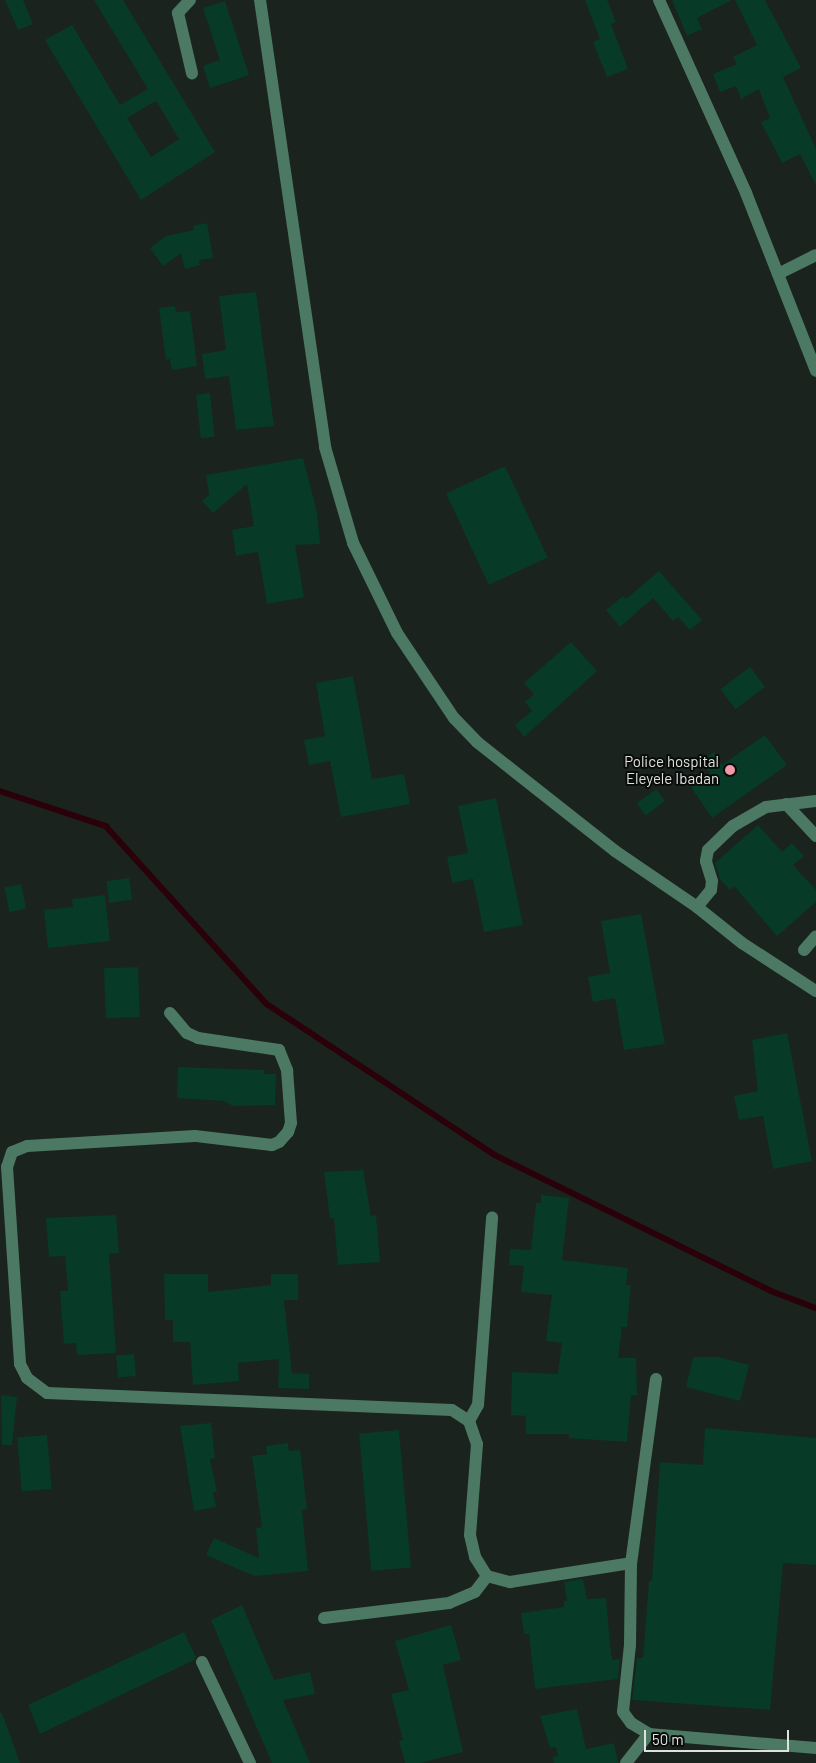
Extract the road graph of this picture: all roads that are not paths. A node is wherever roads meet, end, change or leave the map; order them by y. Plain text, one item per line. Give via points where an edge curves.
1 (190, 0) edge
2 (260, 0) edge
3 (658, 0) edge
4 (192, 73) dead end
5 (816, 255) edge
6 (778, 274) junction
7 (816, 371) edge
8 (816, 801) edge
9 (786, 804) junction
10 (816, 836) edge
11 (697, 907) junction
12 (816, 936) edge
13 (804, 950) dead end
14 (816, 991) edge
15 (170, 1013) dead end
16 (492, 1218) dead end
17 (656, 1380) dead end
18 (469, 1421) junction
19 (631, 1563) junction
20 (487, 1576) junction
21 (324, 1618) dead end
22 (202, 1662) dead end
23 (649, 1734) junction
24 (816, 1748) edge
25 (250, 1763) edge
26 (626, 1763) edge

1 - 4 street via 178,13
2 - 11 street via 325,447 353,543 377,593 428,682 454,718 477,742 615,850
3 - 6 street via 746,193
5 - 6 street
6 - 7 street
8 - 9 street
9 - 10 street
9 - 11 street via 766,807 750,815 708,850 706,861 712,881 711,890
11 - 14 street via 742,943
12 - 13 street
15 - 18 street via 187,1032 198,1038 278,1050 287,1070 291,1123 288,1132 272,1145 196,1136 26,1146 12,1152 7,1159 7,1177 20,1364 27,1378 48,1393 444,1409 461,1414
16 - 18 street via 478,1405
17 - 19 street
18 - 20 street via 478,1444 470,1535 475,1557
19 - 20 street via 510,1582
19 - 23 street via 630,1645 623,1712 631,1723
20 - 21 street via 475,1592 449,1603
22 - 25 street
23 - 24 street
23 - 26 street

